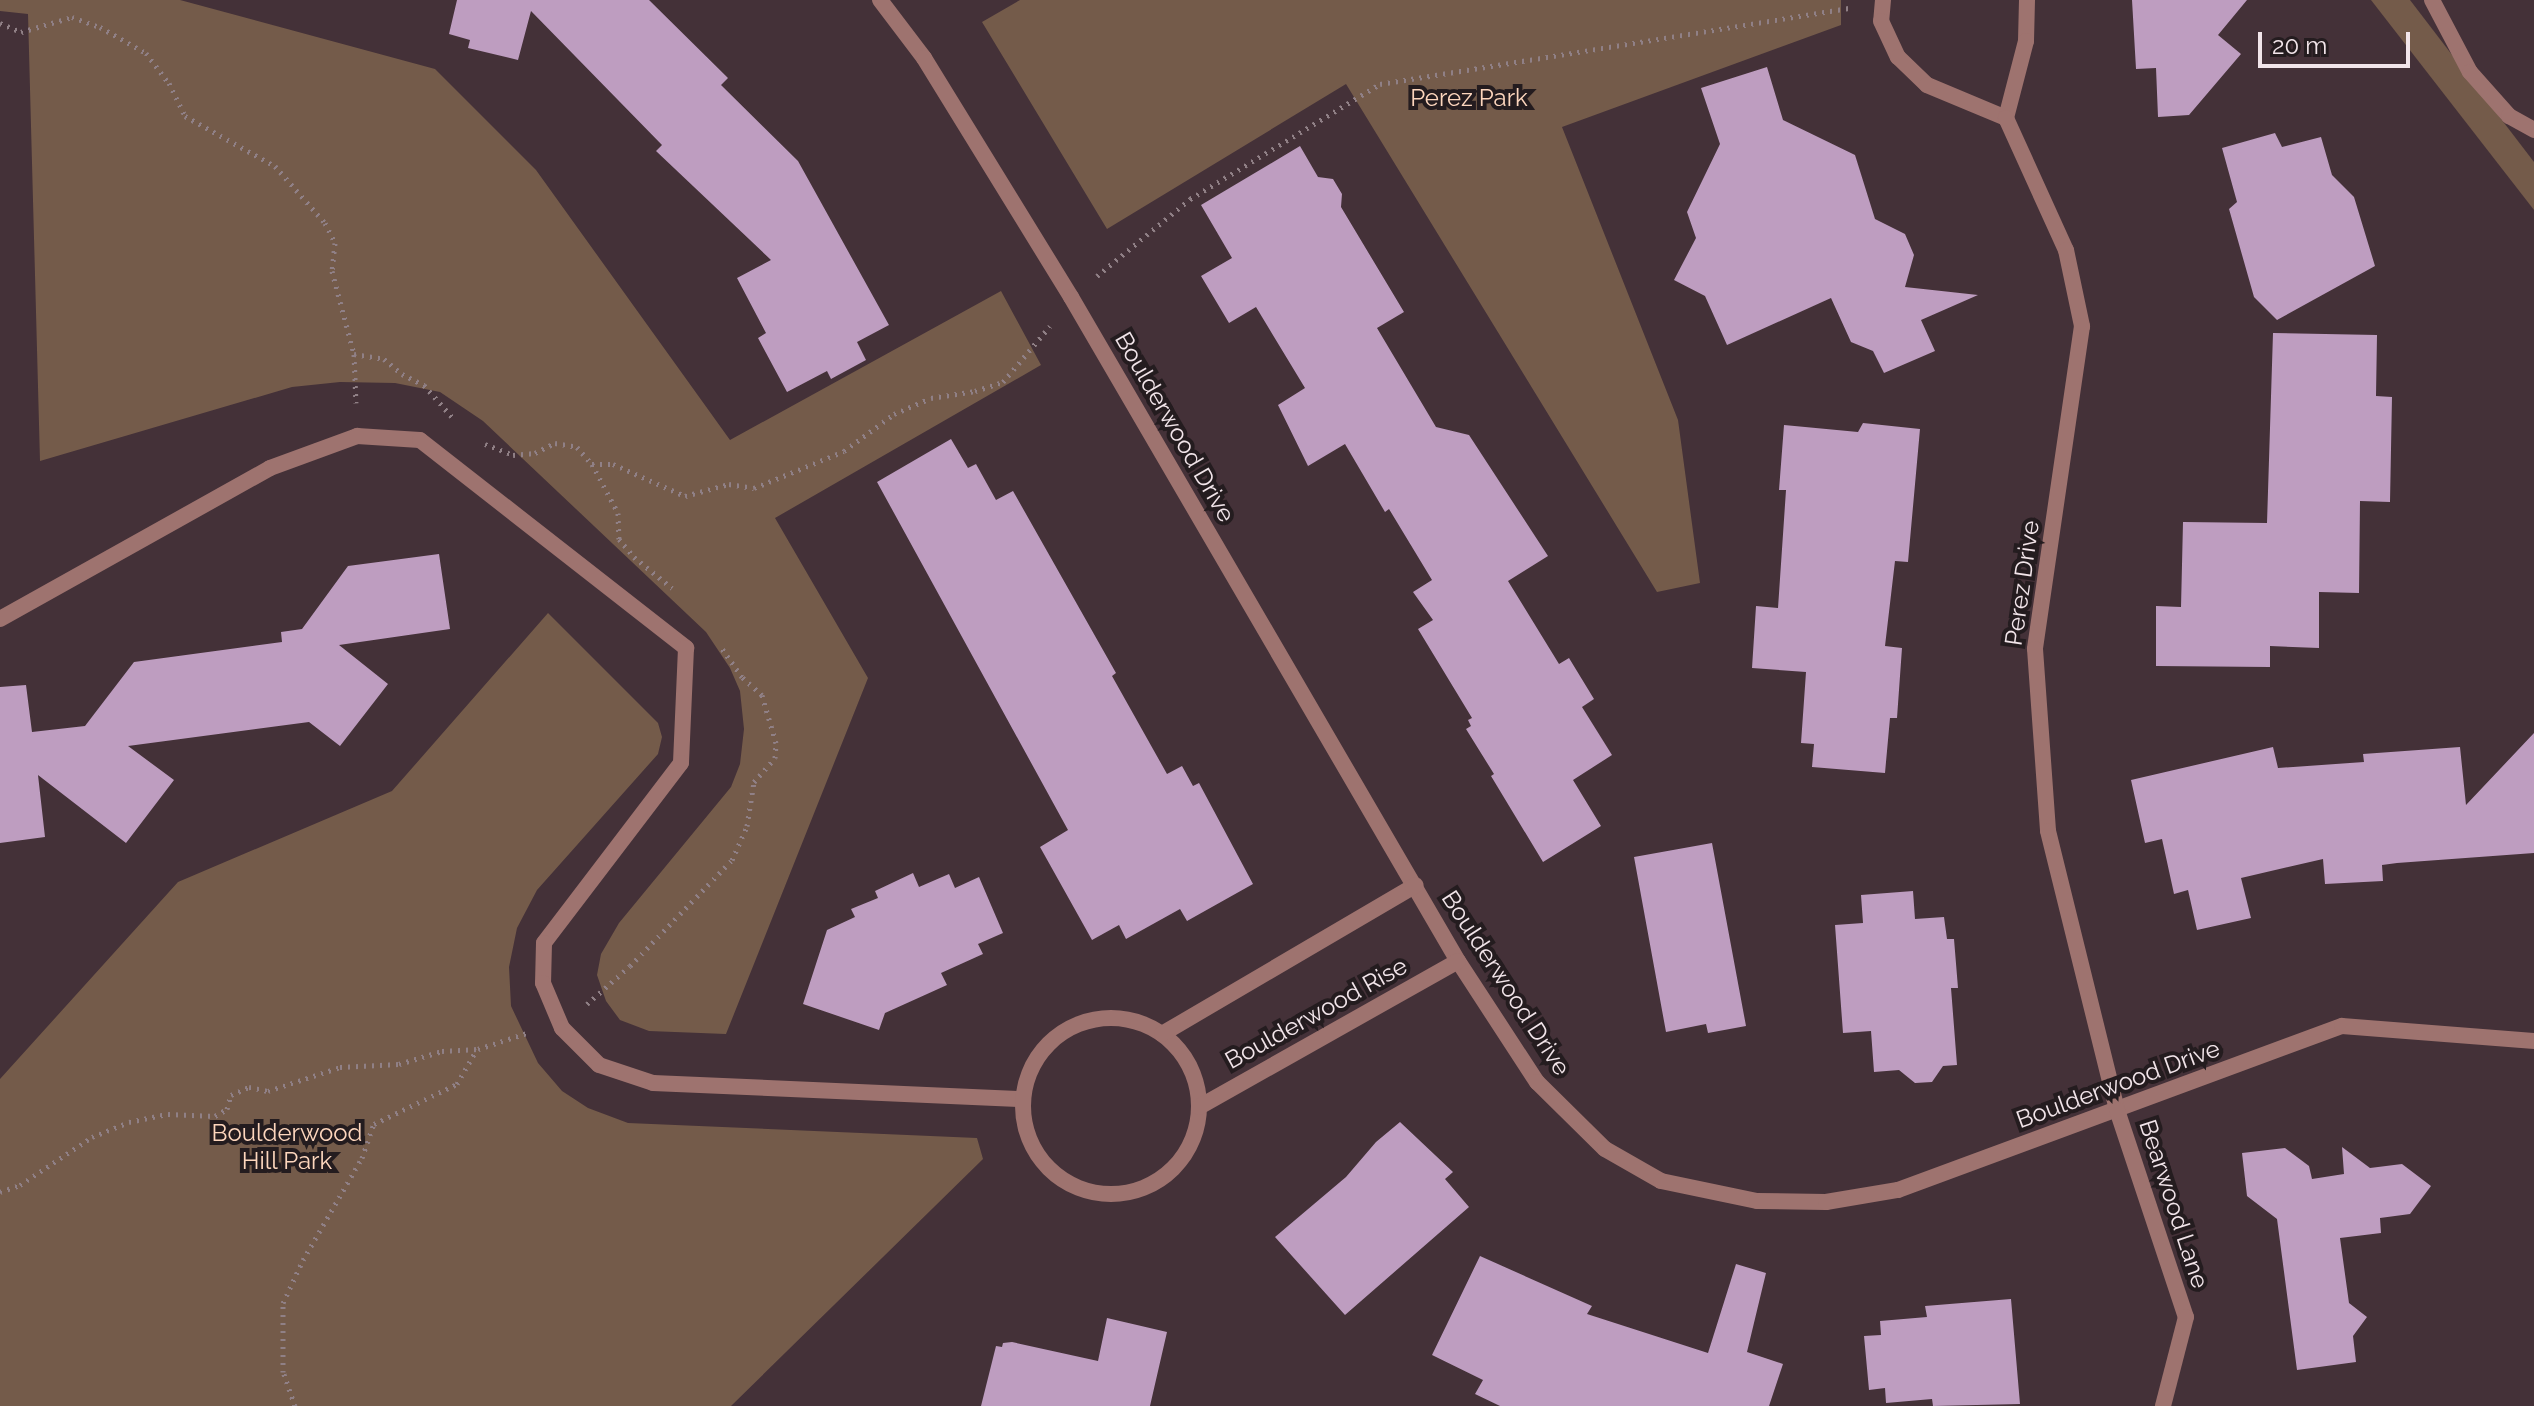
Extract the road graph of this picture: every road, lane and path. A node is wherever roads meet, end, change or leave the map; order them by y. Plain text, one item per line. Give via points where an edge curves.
1 (880, 0) edge
2 (2027, 0) edge
3 (2432, 0) edge
4 (1882, 4) edge
5 (0, 23) edge
6 (2006, 118) junction
7 (2534, 130) edge
8 (1071, 297) junction
9 (354, 354) junction
10 (458, 425) dead end
11 (357, 436) junction
12 (478, 440) dead end
13 (592, 464) junction
14 (675, 591) dead end
15 (0, 619) edge
16 (720, 646) dead end
17 (1416, 885) junction
18 (1458, 961) junction
19 (562, 1028) junction
20 (1162, 1034) junction
21 (2534, 1041) edge
22 (478, 1049) junction
23 (1023, 1099) junction
24 (1199, 1107) junction
25 (2117, 1110) junction
26 (0, 1192) edge
27 (295, 1406) edge
28 (2163, 1406) edge

1 - 8 street, Boulderwood Drive via 924,58
2 - 6 street via 2026,41
3 - 7 street via 2470,72 2509,116
4 - 6 street via 1881,21 1898,57 1927,85
4 - 8 path via 1380,84 1190,199
5 - 9 path via 21,32 72,17 100,27 146,53 185,116 275,166 325,223 335,243 332,271
6 - 25 street, Perez Drive via 2066,250 2082,326 2035,649 2048,831
8 - 13 path via 1003,382 931,398 894,414 844,451 754,488 729,484 685,496 613,464
8 - 17 street, Boulderwood Drive
9 - 10 path via 384,359 424,385
9 - 11 path
11 - 15 street via 270,468
11 - 19 street via 420,440 686,648 681,763 544,943 543,983
12 - 13 path via 513,455 535,453 555,443 577,447
13 - 14 path via 618,513 619,539
16 - 19 path via 762,695 776,743 775,758 754,782 747,826 732,860 698,898
17 - 18 street, Boulderwood Drive
17 - 20 street
18 - 24 street, Boulderwood Rise
18 - 25 street, Boulderwood Drive via 1537,1082 1605,1149 1661,1181 1757,1201 1826,1202 1898,1190
19 - 22 path via 514,1034
19 - 23 street via 599,1065 653,1083
20 - 23 street, Boulderwood Rise via 1134,1021 1103,1018 1074,1026 1048,1044 1030,1069
20 - 24 street, Boulderwood Rise via 1190,1066
21 - 25 street, Boulderwood Drive via 2342,1026
22 - 26 path via 442,1051 399,1064 340,1067 268,1091 249,1087 231,1095 227,1109 215,1116 168,1114 129,1122 92,1137 20,1185
22 - 27 path via 457,1084 374,1124 362,1158 303,1260 283,1303 283,1372
23 - 24 street, Boulderwood Rise via 1025,1131 1039,1159 1062,1180 1091,1193 1122,1194 1153,1185 1177,1165 1193,1138
25 - 28 street, Bearwood Lane via 2186,1317

